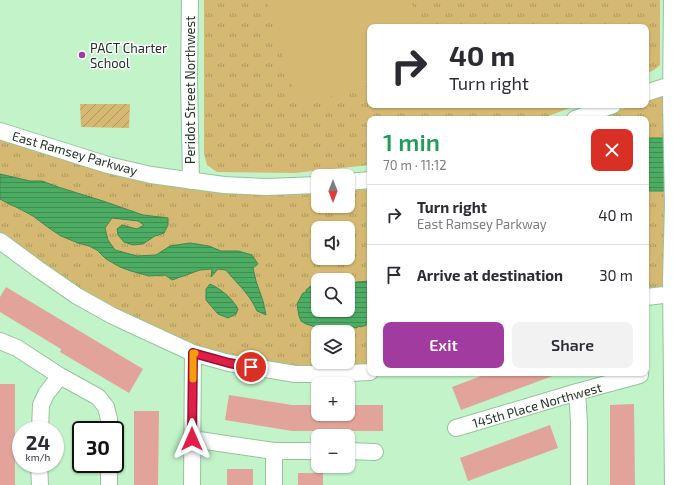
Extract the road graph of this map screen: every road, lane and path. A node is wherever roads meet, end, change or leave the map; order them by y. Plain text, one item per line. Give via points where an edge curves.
1 (190, 0) edge
2 (672, 0) edge
3 (672, 84) edge
4 (649, 92) edge
5 (606, 108) edge
6 (583, 116) edge
7 (0, 131) edge
8 (367, 180) edge
9 (191, 181) junction
10 (355, 181) edge
11 (311, 185) edge
12 (672, 205) edge
13 (0, 241) edge
14 (672, 294) edge
15 (649, 297) edge
16 (0, 341) edge
17 (193, 353) junction
18 (367, 372) edge
19 (60, 376) junction
20 (636, 376) edge
21 (577, 392) junction
22 (40, 421) edge
23 (109, 421) edge
24 (456, 428) dead end
25 (192, 439) junction
26 (274, 451) junction
27 (311, 451) edge
28 (355, 452) edge
29 (375, 452) dead end
30 (39, 473) edge
31 (109, 473) edge
32 (40, 485) edge
33 (109, 485) edge
34 (192, 485) edge
35 (274, 485) edge
36 (579, 485) edge
37 (673, 485) edge

1 - 9 street, Peridot Street Northwest
2 - 3 street
3 - 4 street
3 - 12 street
5 - 6 street
7 - 9 street, East Ramsey Parkway via 108,165
8 - 10 street
9 - 11 street, East Ramsey Parkway via 267,187
12 - 14 street
13 - 17 street via 76,296
14 - 15 street
14 - 37 street
16 - 19 street via 17,348
17 - 18 street via 229,363 295,374
17 - 25 street
19 - 22 street via 41,405
19 - 23 street via 98,397 106,407
20 - 21 street, 145th Place Northwest
21 - 24 street, 145th Place Northwest
21 - 36 street
25 - 26 street
25 - 34 street
26 - 27 street
26 - 35 street
28 - 29 street
30 - 32 street
31 - 33 street

